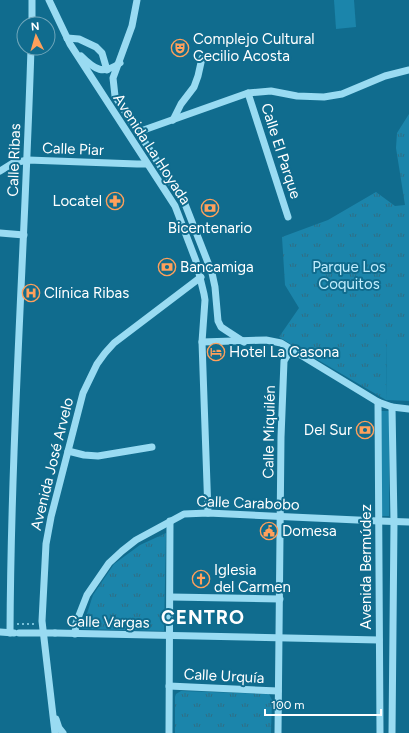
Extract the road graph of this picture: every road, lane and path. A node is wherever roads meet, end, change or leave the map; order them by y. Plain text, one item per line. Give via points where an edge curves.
1 (32, 0) edge
2 (49, 0) edge
3 (137, 0) edge
4 (32, 16) edge
5 (68, 41) junction
6 (31, 56) edge
7 (202, 58) dead end
8 (120, 62) junction
9 (108, 70) junction
10 (409, 70) edge
11 (248, 93) junction
12 (173, 120) junction
13 (138, 132) junction
14 (28, 160) junction
15 (147, 164) junction
16 (0, 171) edge
17 (288, 217) dead end
18 (0, 233) edge
19 (24, 235) junction
20 (201, 277) junction
21 (202, 342) junction
22 (244, 342) junction
23 (291, 349) junction
24 (378, 402) junction
25 (392, 407) junction
26 (409, 409) edge
27 (152, 447) dead end
28 (68, 451) junction
29 (208, 513) junction
30 (281, 517) junction
31 (170, 521) junction
32 (379, 521) junction
33 (394, 522) junction
34 (409, 522) edge
35 (171, 597) junction
36 (280, 599) junction
37 (42, 617) junction
38 (0, 632) edge
39 (15, 633) junction
40 (75, 634) junction
41 (170, 636) junction
42 (279, 638) junction
43 (379, 640) junction
44 (169, 686) junction
45 (278, 691) junction
46 (53, 711) junction
47 (55, 733) edge
48 (63, 733) edge
49 (169, 733) edge
50 (278, 733) edge
51 (380, 733) edge
52 (392, 733) edge

1 - 4 street
2 - 5 street, Avenida La Hoyada
3 - 8 street, Avenida La Hoyada via 132,26
5 - 9 street via 91,66
5 - 9 street via 79,38 96,48 102,53
5 - 15 street, Avenida La Hoyada
6 - 14 street, Calle Ribas
7 - 12 street via 194,87
8 - 9 street
8 - 13 street, Avenida La Hoyada via 114,78 115,96
10 - 11 street via 385,76 342,94 324,97 297,96 271,91
11 - 12 street
11 - 17 street, Calle El Parque
12 - 13 street
13 - 22 street, Avenida La Hoyada via 185,204 212,274 221,327
14 - 15 street, Calle Piar
14 - 16 street, Calle Piar via 13,163
14 - 19 street, Calle Ribas
15 - 20 street, Avenida La Hoyada via 175,206
18 - 19 street
19 - 39 street, Calle Ribas via 10,548
20 - 21 street, Avenida La Hoyada via 205,300
20 - 28 street, Avenida José Arvelo via 104,353 83,393
21 - 22 street
21 - 29 street, Avenida La Hoyada
22 - 23 street via 266,340 281,343
23 - 24 street
23 - 30 street, Calle Miquilén via 284,361
24 - 25 street
24 - 32 street, Avenida Bermúdez
25 - 26 street
25 - 33 street, Avenida Bermúdez
27 - 28 street via 98,456
28 - 37 street, Avenida José Arvelo via 50,517
29 - 30 street, Calle Carabobo
29 - 31 street, Calle Carabobo via 184,514
30 - 32 street, Calle Carabobo
30 - 36 street, Calle Miquilén
31 - 35 street
31 - 40 street, Calle Carabobo via 136,540 109,563 87,596 76,623
32 - 33 street, Calle Carabobo
32 - 43 street, Avenida Bermúdez
33 - 34 street, Calle Carabobo
33 - 52 street, Avenida Bermúdez
35 - 36 street
35 - 41 street
36 - 42 street, Calle Miquilén
37 - 39 path via 36,624 16,624
37 - 46 street, Avenida José Arvelo
38 - 39 street
39 - 40 street, Calle Vargas, bridge
40 - 41 street, Calle Vargas
41 - 42 street, Calle Vargas
41 - 44 street
42 - 43 street, Calle Vargas
42 - 45 street, Calle Miquilén
43 - 51 street, Avenida Bermúdez
44 - 45 street, Calle Urquía
44 - 49 street
45 - 50 street, Calle Miquilén
46 - 47 street, Avenida José Arvelo
46 - 48 street

